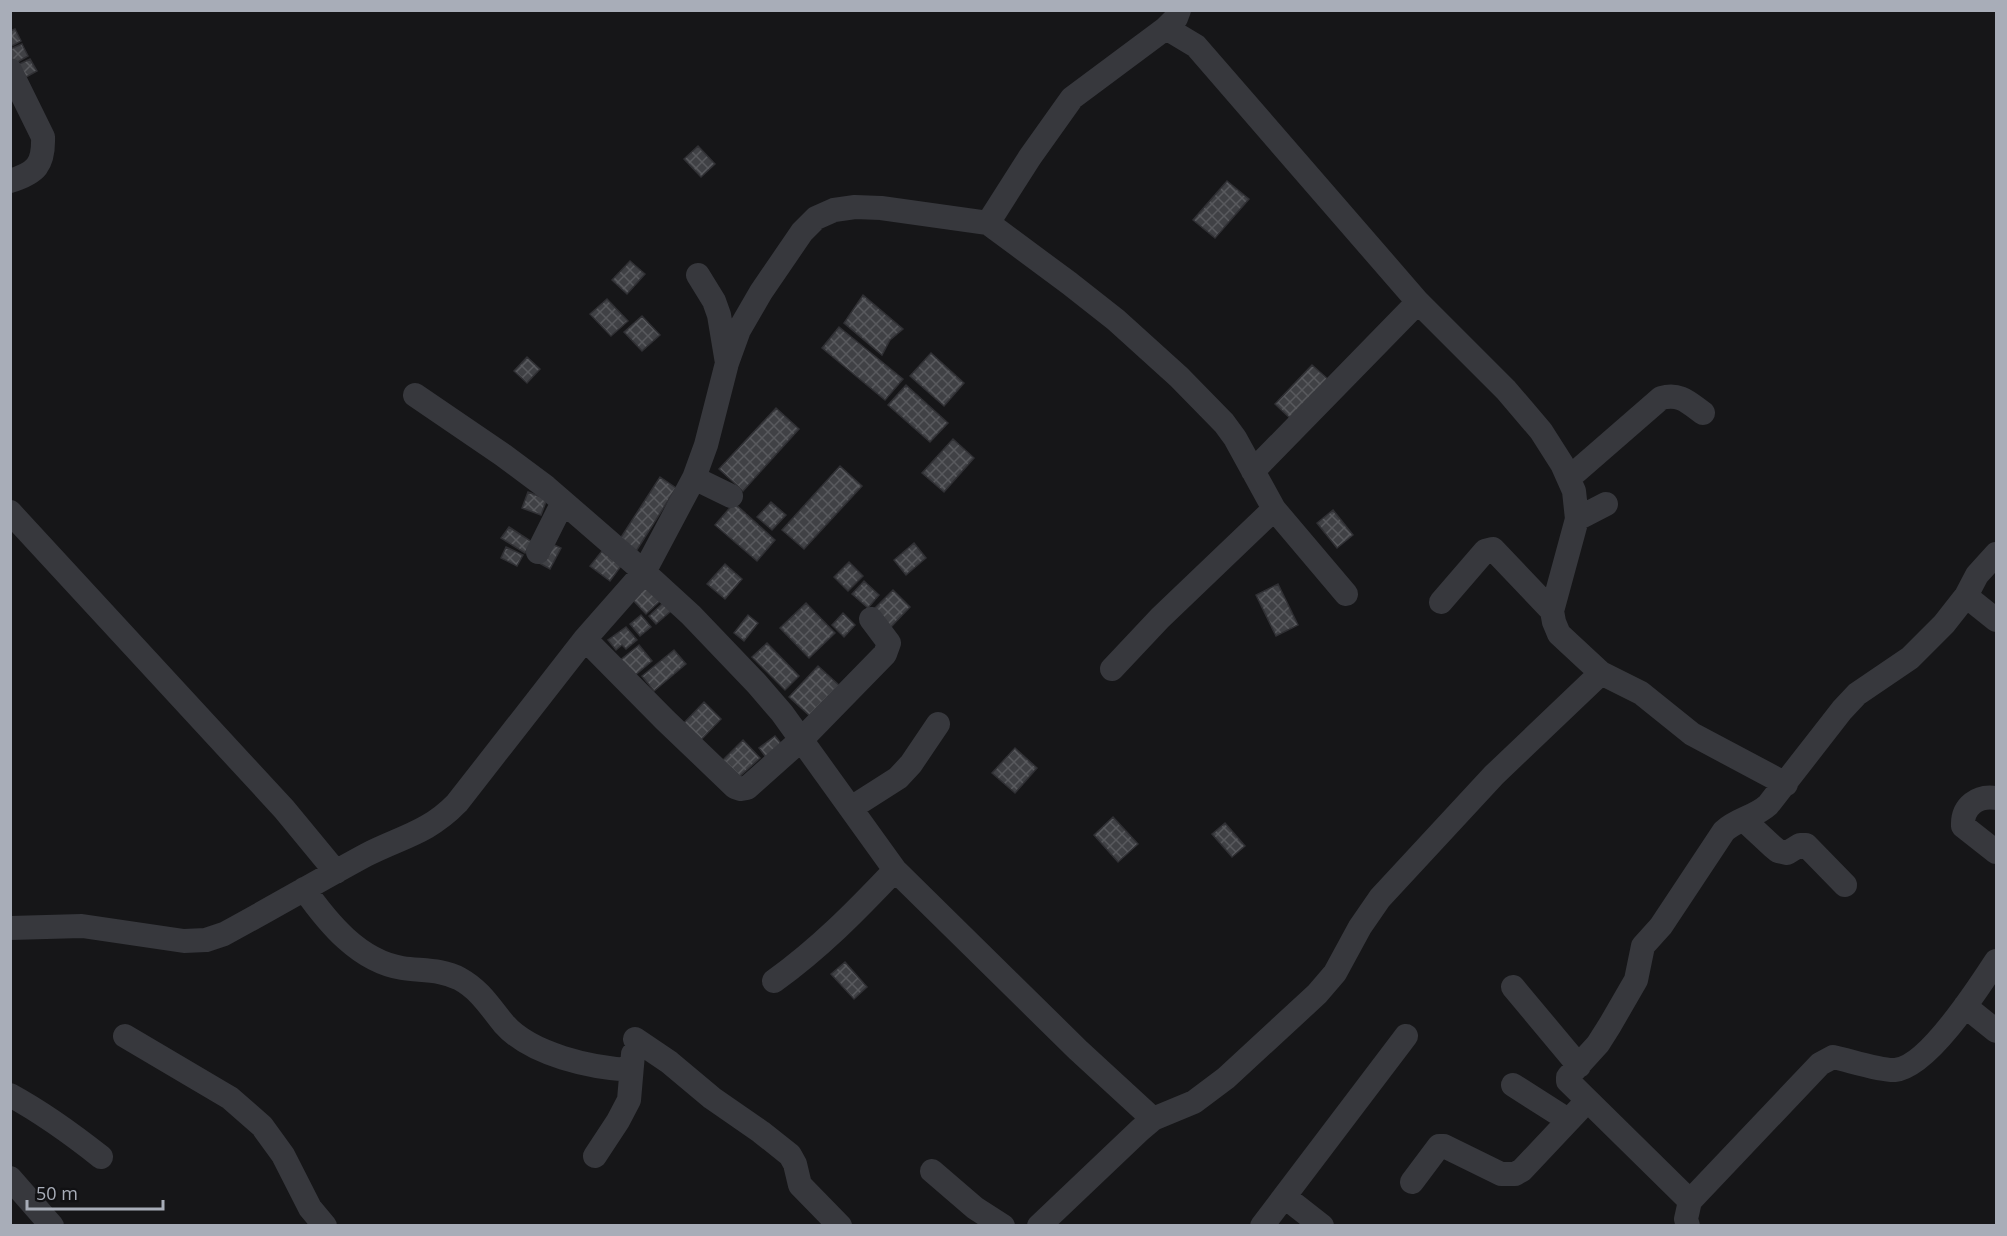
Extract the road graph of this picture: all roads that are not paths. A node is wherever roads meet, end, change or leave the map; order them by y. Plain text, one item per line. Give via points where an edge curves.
1 (1172, 19) edge
2 (10, 70) edge
3 (18, 100) edge
4 (10, 181) edge
5 (988, 223) junction
6 (698, 275) dead end
7 (1418, 302) junction
8 (727, 363) junction
9 (415, 395) dead end
10 (1703, 413) dead end
11 (1253, 471) junction
12 (694, 478) junction
13 (1569, 478) junction
14 (731, 496) dead end
15 (562, 502) junction
16 (1606, 504) dead end
17 (1274, 509) junction
18 (10, 512) edge
19 (1577, 519) junction
20 (538, 552) dead end
21 (1996, 554) edge
22 (644, 572) junction
23 (1346, 594) dead end
24 (1966, 596) junction
25 (1441, 602) dead end
26 (1552, 611) junction
27 (871, 620) dead end
28 (1996, 620) edge
29 (585, 639) junction
30 (1112, 669) dead end
31 (1601, 674) junction
32 (938, 724) dead end
33 (802, 739) junction
34 (1786, 784) junction
35 (1996, 798) edge
36 (851, 808) junction
37 (1744, 820) junction
38 (1996, 852) edge
39 (895, 870) junction
40 (336, 872) junction
41 (1845, 885) dead end
42 (304, 890) junction
43 (10, 928) edge
44 (1996, 961) edge
45 (774, 981) dead end
46 (1513, 987) dead end
47 (1965, 1006) junction
48 (1996, 1031) edge
49 (125, 1036) dead end
50 (1406, 1036) dead end
51 (1579, 1066) junction
52 (631, 1070) junction
53 (1513, 1085) dead end
54 (10, 1095) edge
55 (1587, 1101) junction
56 (1153, 1119) junction
57 (1568, 1120) junction
58 (595, 1156) dead end
59 (101, 1158) dead end
60 (932, 1171) dead end
61 (10, 1178) edge
62 (1412, 1182) dead end
63 (1285, 1197) junction
64 (1690, 1201) junction
65 (52, 1226) edge
66 (325, 1226) edge
67 (840, 1226) edge
68 (1003, 1226) edge
69 (1039, 1226) edge
70 (1262, 1226) edge
71 (1322, 1226) edge
72 (1688, 1226) edge

1 - 5 street via 1072,98
1 - 7 street
2 - 3 street
3 - 4 street via 43,137 44,148 36,168
5 - 8 street via 855,207 816,218 761,292
5 - 11 street via 1107,312 1179,377 1224,423
6 - 8 street via 719,315
7 - 11 street
7 - 13 street via 1506,390 1541,431
8 - 12 street
9 - 15 street via 503,454
10 - 13 street via 1679,397 1660,398
11 - 17 street
12 - 14 street
12 - 22 street
13 - 19 street
15 - 20 street
15 - 22 street
16 - 19 street
17 - 23 street
17 - 30 street
18 - 40 street via 284,809
19 - 26 street
21 - 24 street via 1977,575
22 - 29 street
22 - 33 street via 728,653
24 - 28 street
24 - 34 street via 1910,657 1857,694
25 - 26 street via 1485,551 1493,549
26 - 31 street via 1559,634
27 - 33 street via 886,637 888,648
29 - 33 street via 735,787 747,788
29 - 40 street via 442,818
31 - 34 street via 1641,693 1692,734
31 - 56 street via 1494,775 1388,889 1317,994 1226,1078 1194,1102
32 - 36 street via 898,778
33 - 36 street
34 - 37 street via 1762,811
35 - 38 street via 1976,801 1964,812 1963,819 1963,826
36 - 39 street
37 - 41 street via 1778,851 1787,853 1806,845
37 - 51 street via 1724,831 1661,926 1643,946 1636,980 1598,1044
39 - 45 street via 808,956
39 - 56 street
40 - 42 street
42 - 43 street via 206,940 184,941 82,926
42 - 52 street via 334,927 366,955 402,968 436,970 458,978 481,995 518,1037 535,1046 571,1060
44 - 47 street
46 - 51 street
47 - 48 street
47 - 64 street via 1937,1041 1902,1068 1889,1070 1833,1057 1820,1064
49 - 66 street via 230,1098 262,1126 283,1155 310,1208
50 - 63 street
51 - 55 street via 1568,1082
52 - 58 street via 624,1111
52 - 67 street via 636,1031 790,1155 800,1185
53 - 57 street
54 - 59 street
55 - 57 street
55 - 64 street
56 - 69 street
57 - 62 street via 1515,1174 1501,1174 1439,1146
60 - 68 street
61 - 65 street
63 - 70 street
63 - 71 street
64 - 72 street

